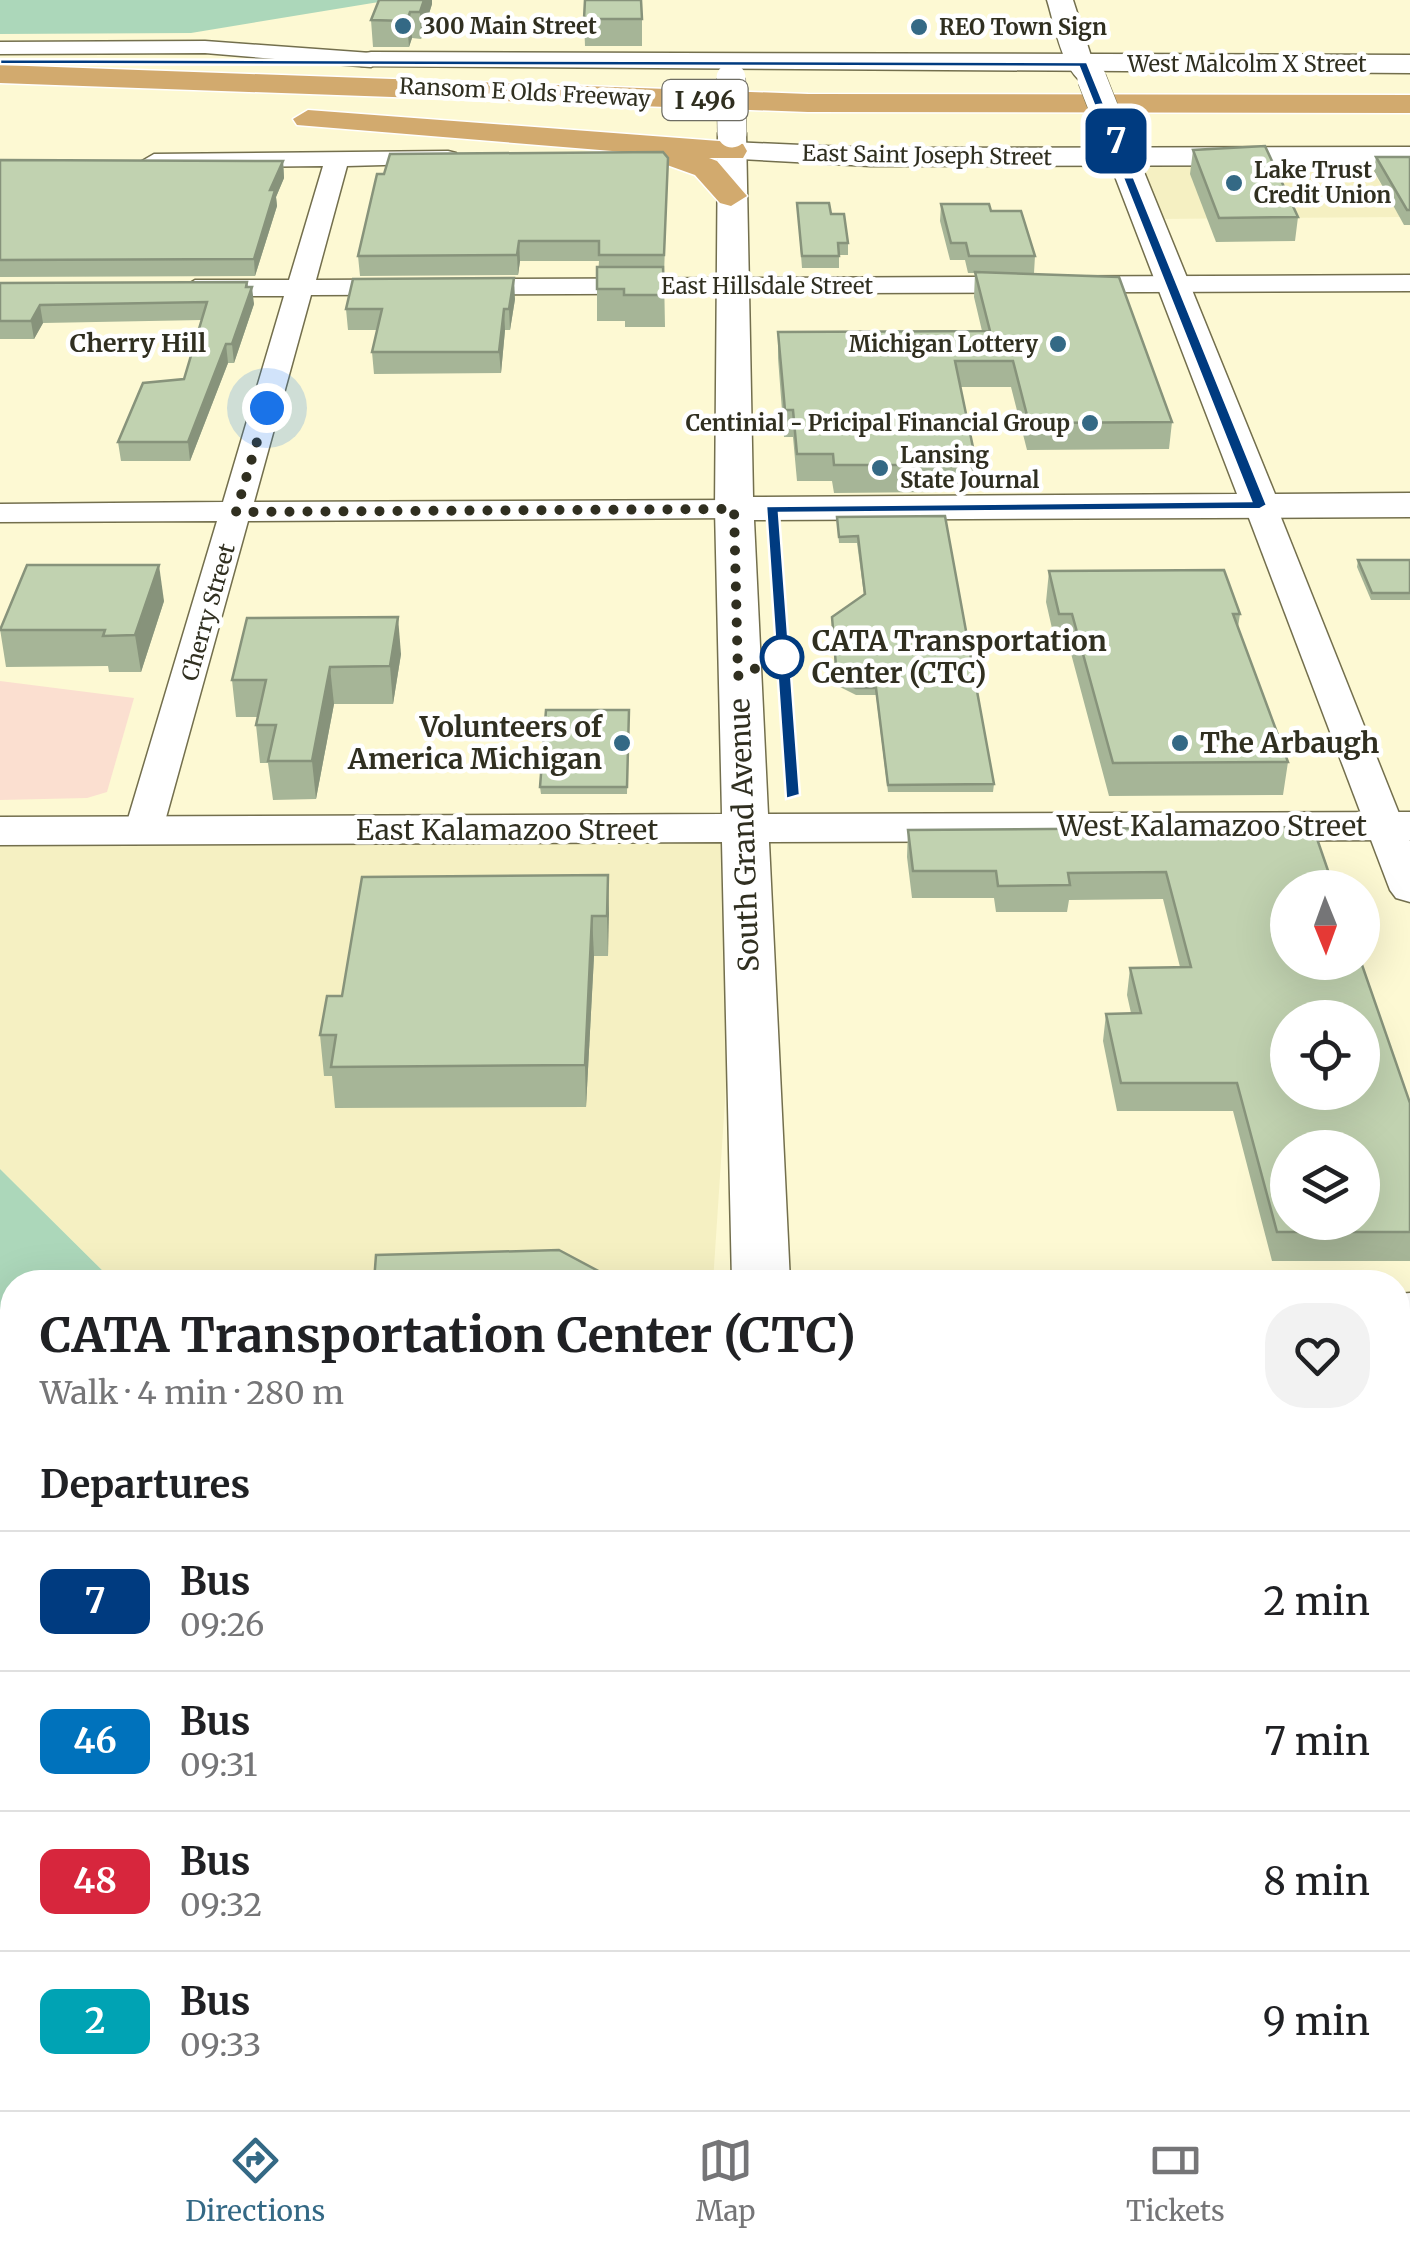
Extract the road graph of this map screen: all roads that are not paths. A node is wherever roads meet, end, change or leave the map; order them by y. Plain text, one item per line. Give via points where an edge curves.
1 (1060, 0) edge
2 (0, 48) edge
3 (370, 60) junction
4 (0, 62) edge
5 (778, 64) junction
6 (1410, 64) edge
7 (1088, 72) junction
8 (0, 74) edge
9 (0, 93) edge
10 (1410, 102) edge
11 (0, 104) edge
12 (881, 104) junction
13 (654, 112) junction
14 (283, 117) dead end
15 (1410, 117) edge
16 (926, 119) junction
17 (1410, 126) edge
18 (1119, 148) junction
19 (482, 150) junction
20 (1410, 156) edge
21 (523, 157) edge
22 (337, 160) junction
23 (736, 160) junction
24 (119, 162) edge
25 (1410, 283) edge
26 (1173, 284) junction
27 (730, 286) junction
28 (301, 287) junction
29 (172, 288) edge
30 (1260, 505) junction
31 (1410, 505) edge
32 (734, 509) junction
33 (236, 512) junction
34 (0, 513) edge
35 (1397, 826) edge
36 (1014, 827) joint
37 (743, 829) junction
38 (0, 831) edge
39 (143, 832) junction
40 (1410, 890) edge
41 (761, 1270) edge

1 - 7 street
2 - 3 street via 205,47
3 - 4 highway
3 - 5 main road, West Malcolm X Street
4 - 12 highway via 276,69
5 - 7 main road, West Malcolm X Street
5 - 23 street, South Grand Avenue, bridge via 731,78
6 - 7 main road, West Malcolm X Street
7 - 18 street, bridge
8 - 12 highway, Ransom E Olds Freeway / I 496
9 - 13 highway, Ransom E Olds Freeway / I 496
10 - 12 highway, Ransom E Olds Freeway / I 496
11 - 13 highway
13 - 16 highway, Ransom E Olds Freeway / I 496
14 - 19 highway
15 - 16 highway, Ransom E Olds Freeway / I 496
16 - 17 highway
18 - 20 main road, East Saint Joseph Street
18 - 23 main road, East Saint Joseph Street
18 - 26 street
19 - 21 street
19 - 22 street
19 - 23 highway
19 - 23 highway via 667,153 706,168
22 - 24 street
22 - 28 street, Cherry Street
23 - 27 street, South Grand Avenue
25 - 26 street, East Hillsdale Street
26 - 27 street, East Hillsdale Street
26 - 30 street
27 - 28 street, East Hillsdale Street
27 - 32 street, South Grand Avenue
28 - 29 street, East Hillsdale Street
28 - 33 street, Cherry Street
30 - 31 street
30 - 32 street
30 - 35 street
32 - 33 street
32 - 37 street, South Grand Avenue
33 - 34 street
33 - 39 street, Cherry Street
35 - 36 street, West Kalamazoo Street
35 - 40 street
36 - 37 street, East Kalamazoo Street
37 - 39 street, East Kalamazoo Street
37 - 41 street, South Grand Avenue
38 - 39 street, East Kalamazoo Street

